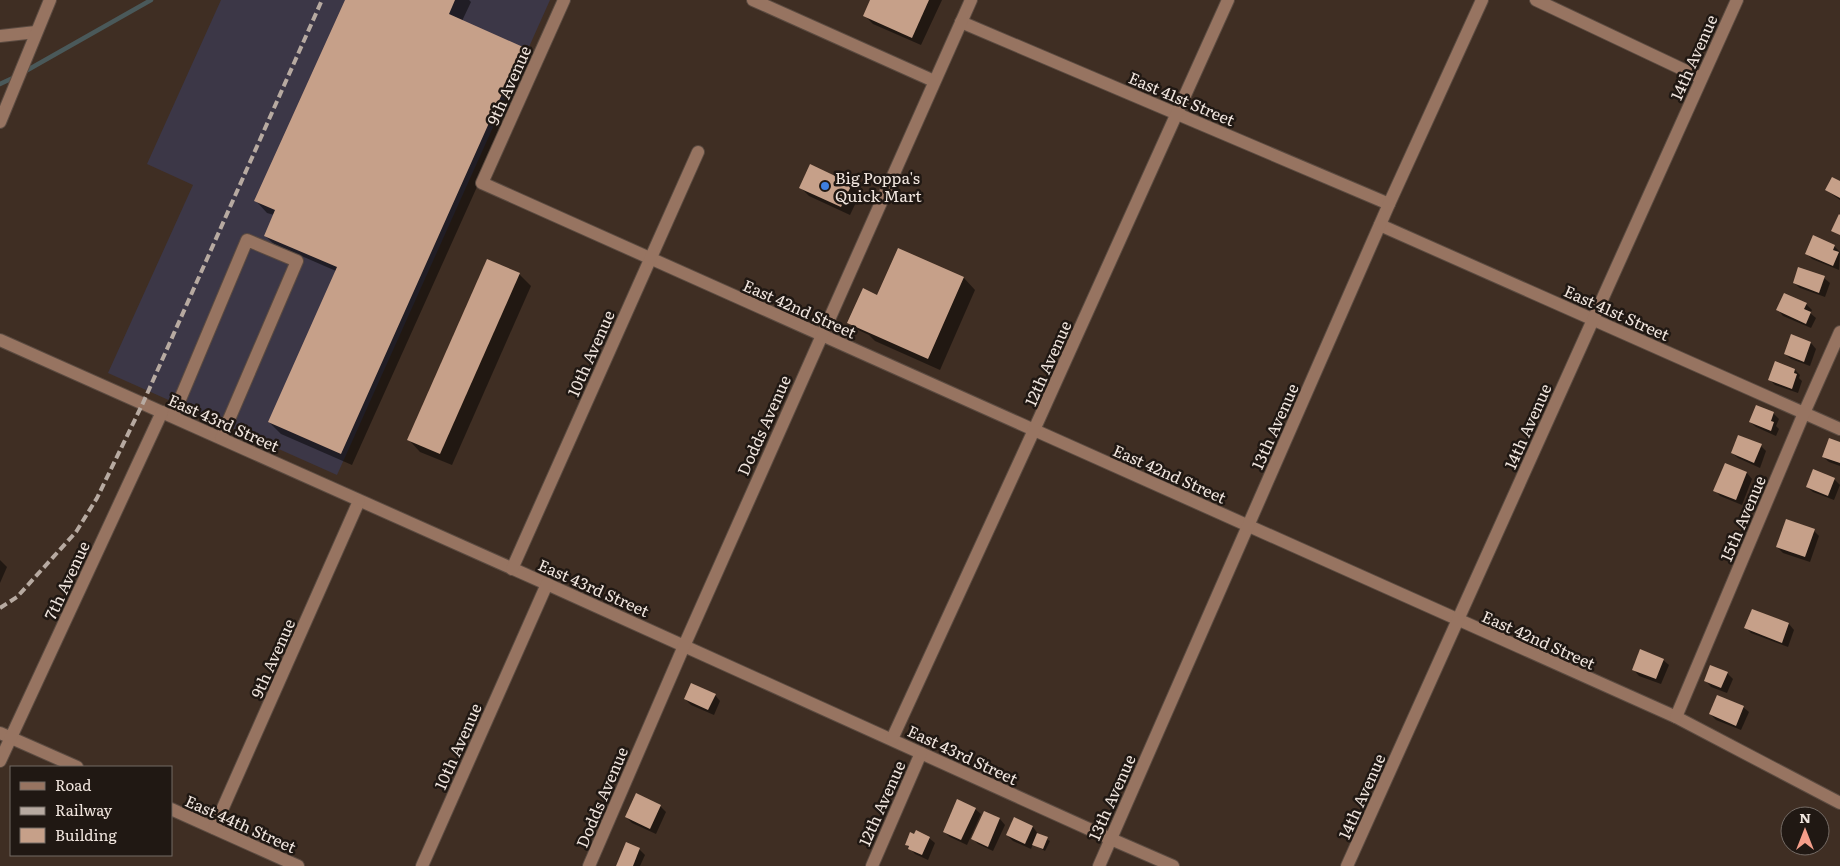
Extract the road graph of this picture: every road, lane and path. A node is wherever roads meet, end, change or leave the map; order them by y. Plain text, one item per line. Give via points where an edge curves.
1 (50, 0) edge
2 (564, 0) edge
3 (753, 0) edge
4 (971, 0) edge
5 (1228, 0) edge
6 (1482, 0) edge
7 (1536, 0) edge
8 (1737, 0) edge
9 (961, 22) junction
10 (36, 32) junction
11 (0, 36) edge
12 (1702, 78) junction
13 (934, 81) junction
14 (1177, 114) junction
15 (0, 122) edge
16 (698, 152) dead end
17 (482, 183) joint
18 (1389, 204) junction
19 (1380, 225) junction
20 (650, 258) junction
21 (1593, 320) junction
22 (1840, 332) edge
23 (821, 335) junction
24 (0, 340) edge
25 (1804, 412) junction
26 (167, 414) junction
27 (1840, 429) edge
28 (1034, 430) junction
29 (220, 438) junction
30 (359, 500) junction
31 (1247, 526) junction
32 (512, 569) junction
33 (547, 584) junction
34 (1458, 621) junction
35 (684, 646) junction
36 (1676, 717) junction
37 (6, 735) edge
38 (892, 739) junction
39 (921, 753) junction
40 (0, 762) edge
41 (75, 766) edge
42 (1840, 803) edge
43 (172, 809) edge
44 (214, 828) junction
45 (1111, 839) junction
46 (298, 866) edge
47 (422, 866) edge
48 (590, 866) edge
49 (872, 866) edge
50 (1099, 866) edge
51 (1173, 866) edge
52 (1347, 866) edge

1 - 10 street
2 - 17 street, 9th Avenue
3 - 13 street
4 - 9 street, Dodds Avenue
5 - 14 street, 12th Avenue
6 - 18 street, 13th Avenue
7 - 12 street
8 - 12 street, 14th Avenue
9 - 13 street, Dodds Avenue
9 - 14 street, East 41st Street
10 - 11 street
10 - 15 street
12 - 21 street, 14th Avenue
13 - 23 street, Dodds Avenue
14 - 18 street, East 41st Street
14 - 28 street, 12th Avenue
16 - 20 street, 10th Avenue
17 - 20 street, East 42nd Street
18 - 19 street, 13th Avenue
19 - 21 street, East 41st Street
19 - 31 street, 13th Avenue
20 - 23 street, East 42nd Street
20 - 32 street, 10th Avenue
21 - 25 street, East 41st Street
21 - 34 street, 14th Avenue
22 - 25 street, 15th Avenue
23 - 28 street, East 42nd Street
23 - 35 street, Dodds Avenue
24 - 26 street, East 43rd Street
25 - 27 street, East 41st Street
25 - 36 street, 15th Avenue
26 - 29 street, East 43rd Street
26 - 29 street, 7th Avenue via 247,240 296,262
26 - 37 street, 7th Avenue
28 - 31 street, East 42nd Street
28 - 38 street, 12th Avenue
29 - 30 street, East 43rd Street
30 - 32 street, East 43rd Street
30 - 44 street, 9th Avenue
31 - 34 street, East 42nd Street
31 - 45 street, 13th Avenue
32 - 33 street, East 43rd Street
33 - 35 street, East 43rd Street
33 - 47 street, 10th Avenue
34 - 36 street, East 42nd Street
34 - 52 street, 14th Avenue
35 - 38 street, East 43rd Street
35 - 48 street, Dodds Avenue
36 - 42 street, East 42nd Street
37 - 40 street, 7th Avenue
37 - 41 street
38 - 39 street, East 43rd Street
39 - 45 street, East 43rd Street
39 - 49 street, 12th Avenue
43 - 44 street, East 44th Street
44 - 46 street, East 44th Street
45 - 50 street, 13th Avenue
45 - 51 street, East 43rd Street

